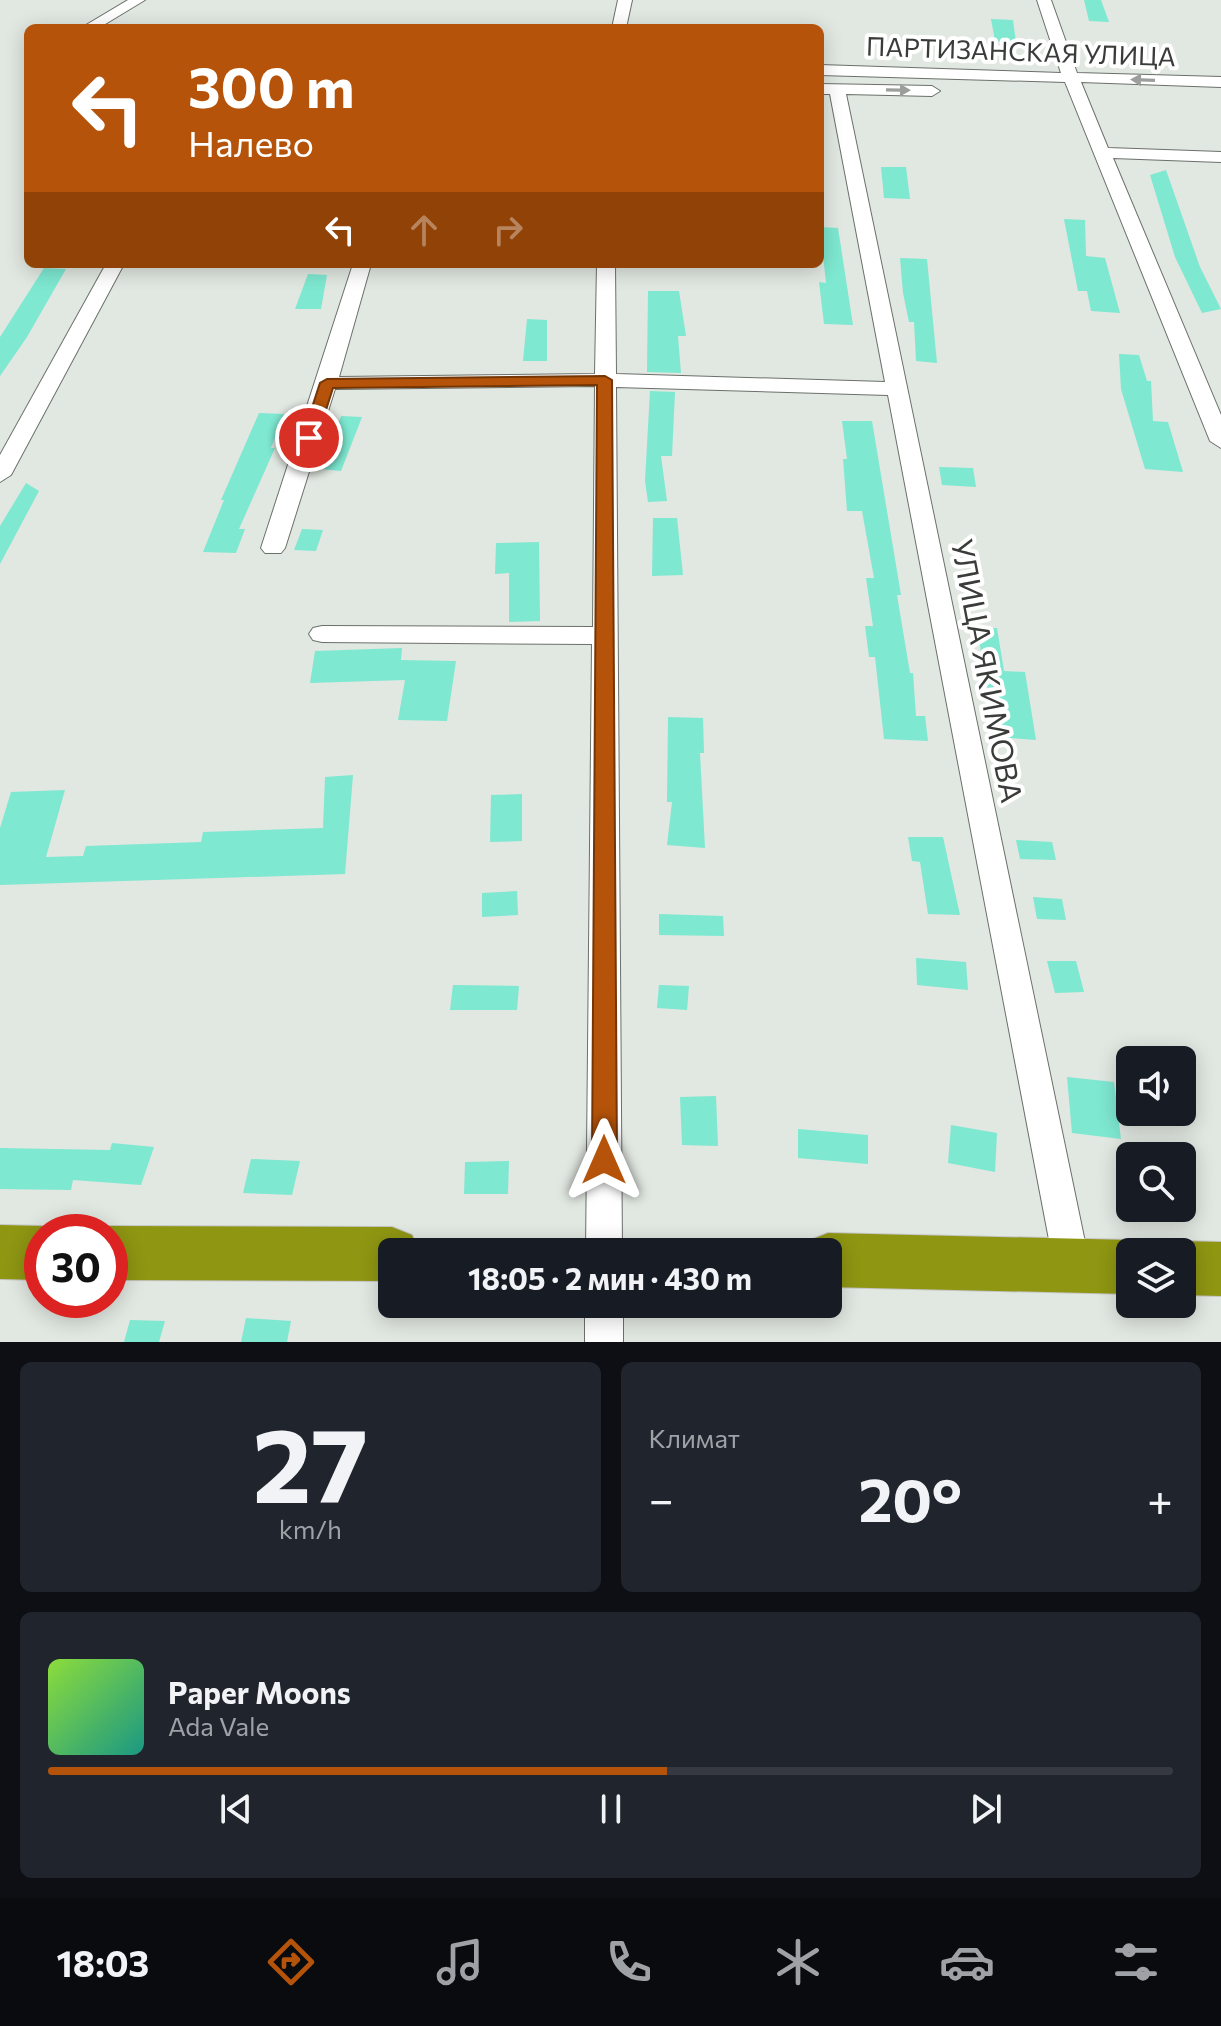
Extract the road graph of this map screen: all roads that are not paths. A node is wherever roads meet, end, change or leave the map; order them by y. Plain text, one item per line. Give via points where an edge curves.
1 (138, 0) edge
2 (625, 0) edge
3 (1044, 0) edge
4 (95, 24) edge
5 (620, 24) edge
6 (1221, 82) edge
7 (826, 83) edge
8 (1075, 86) junction
9 (942, 91) dead end
10 (973, 92) dead end
11 (1221, 96) edge
12 (1102, 153) junction
13 (1221, 157) edge
14 (113, 268) edge
15 (361, 268) edge
16 (606, 268) edge
17 (605, 380) junction
18 (327, 383) junction
19 (897, 389) junction
20 (1221, 441) edge
21 (0, 475) edge
22 (273, 548) dead end
23 (322, 634) dead end
24 (605, 636) junction
25 (604, 1238) edge
26 (0, 1252) edge
27 (24, 1253) edge
28 (128, 1253) edge
29 (378, 1254) edge
30 (842, 1260) edge
31 (1072, 1266) junction
32 (1116, 1267) edge
33 (1196, 1268) edge
34 (1221, 1269) edge
35 (604, 1318) edge
36 (604, 1342) edge

1 - 4 street
2 - 5 street
3 - 8 street
6 -> 8 street, ПАРТИЗАНСКАЯ УЛИЦА
7 - 8 street, ПАРТИЗАНСКАЯ УЛИЦА
7 -> 9 street, ПАРТИЗАНСКАЯ УЛИЦА
7 - 19 street, УЛИЦА ЯКИМОВА
8 - 10 street, ПАРТИЗАНСКАЯ УЛИЦА
8 - 11 street, ПАРТИЗАНСКАЯ УЛИЦА
8 - 12 street
12 - 13 street
12 - 20 street
14 - 21 street
15 - 18 street
16 - 17 street
17 - 18 street
17 - 19 street
17 - 24 street
18 - 22 street
19 - 31 street, УЛИЦА ЯКИМОВА
23 - 24 street
24 - 25 street
26 - 27 highway
28 - 29 highway
30 - 31 highway
31 - 32 highway
33 - 34 highway
35 - 36 street

